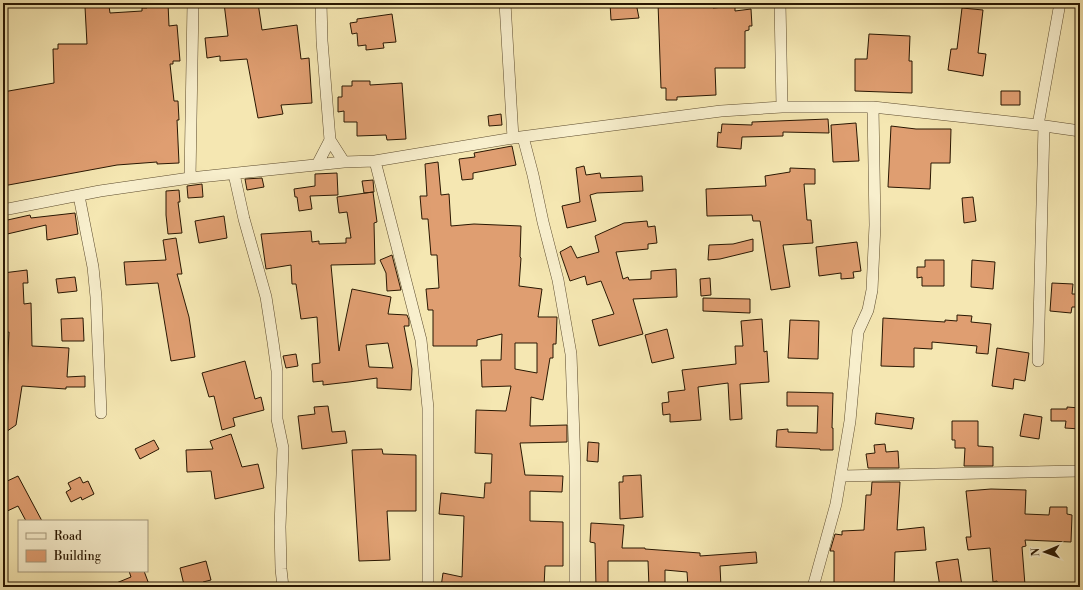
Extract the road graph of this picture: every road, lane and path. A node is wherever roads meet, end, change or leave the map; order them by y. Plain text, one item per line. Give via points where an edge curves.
1 (193, 3) edge
2 (321, 3) edge
3 (505, 3) edge
4 (780, 3) edge
5 (1060, 3) edge
6 (782, 107) junction
7 (874, 107) junction
8 (1041, 125) junction
9 (1080, 132) edge
10 (518, 138) junction
11 (330, 140) junction
12 (344, 162) junction
13 (375, 162) junction
14 (317, 165) junction
15 (234, 174) junction
16 (190, 178) junction
17 (79, 196) junction
18 (3, 210) edge
19 (1038, 361) dead end
20 (101, 413) dead end
21 (1080, 471) edge
22 (842, 476) junction
23 (283, 587) edge
24 (428, 587) edge
25 (575, 587) edge
26 (813, 587) edge

1 - 16 street
2 - 11 street
3 - 10 street
4 - 6 street
5 - 8 street
6 - 7 street
6 - 10 street via 721,110
7 - 8 street
7 - 22 street via 875,226 872,290 868,310 858,332
8 - 9 street
8 - 19 street
10 - 13 street
10 - 25 street via 533,175 558,280 571,354 575,466
11 - 12 street
11 - 14 street
12 - 13 street
12 - 14 street
13 - 24 street via 422,340 428,408
14 - 15 street
15 - 16 street
15 - 23 street via 266,297 274,342 277,419 283,448 280,527
16 - 17 street
17 - 18 street
17 - 20 street via 93,267
21 - 22 street
22 - 26 street

